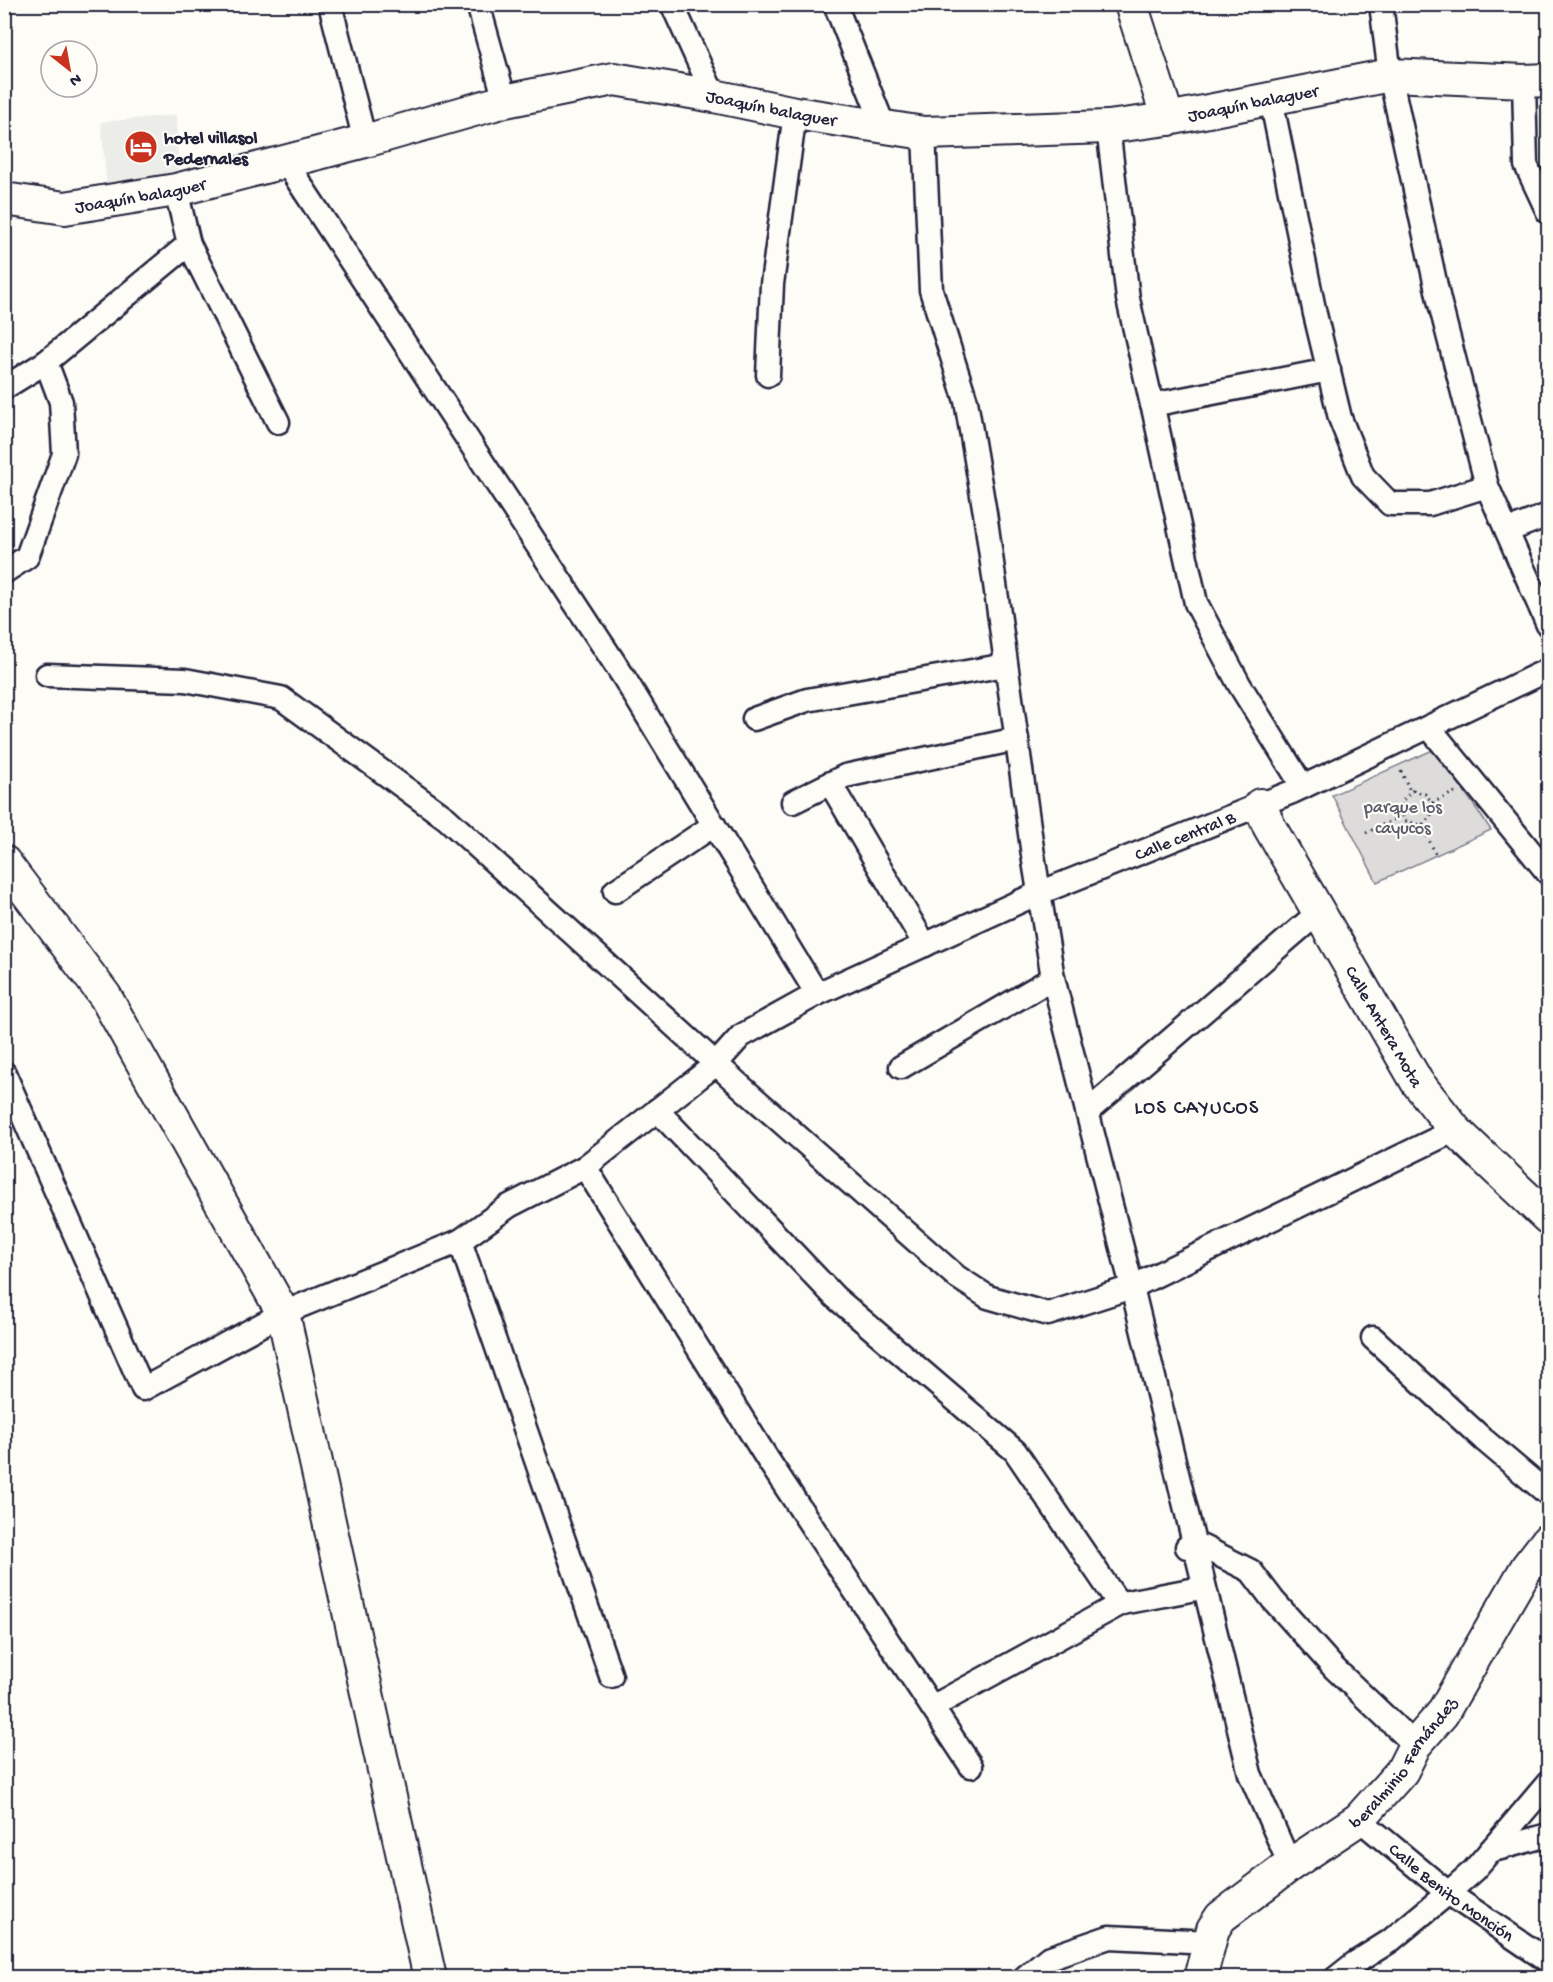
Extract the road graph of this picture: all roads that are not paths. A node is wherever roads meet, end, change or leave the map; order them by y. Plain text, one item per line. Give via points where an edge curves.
1 (330, 4) edge
2 (478, 4) edge
3 (672, 4) edge
4 (836, 4) edge
5 (1131, 4) edge
6 (1381, 4) edge
7 (1390, 75) junction
8 (1536, 81) edge
9 (714, 96) junction
10 (1271, 99) junction
11 (505, 101) junction
12 (795, 113) junction
13 (1168, 119) junction
14 (884, 127) junction
15 (1108, 127) junction
16 (924, 133) junction
17 (366, 141) junction
18 (285, 160) junction
19 (176, 190) junction
20 (4, 199) edge
21 (1548, 212) edge
22 (189, 244) junction
23 (46, 362) junction
24 (1329, 370) junction
25 (768, 375) dead end
26 (4, 388) edge
27 (1152, 403) junction
28 (278, 422) dead end
29 (1487, 486) junction
30 (1548, 515) edge
31 (1507, 531) junction
32 (4, 572) edge
33 (1548, 625) edge
34 (1006, 665) junction
35 (1548, 670) edge
36 (47, 675) dead end
37 (754, 719) dead end
38 (1429, 727) junction
39 (1017, 739) junction
40 (830, 783) junction
41 (1303, 787) junction
42 (793, 802) dead end
43 (1260, 805) junction
44 (714, 825) junction
45 (4, 862) edge
46 (1548, 873) edge
47 (615, 891) dead end
48 (1318, 912) junction
49 (925, 945) junction
50 (1053, 978) junction
51 (817, 994) junction
52 (716, 1064) junction
53 (901, 1067) dead end
54 (4, 1072) edge
55 (657, 1110) junction
56 (1087, 1112) junction
57 (1455, 1130) junction
58 (585, 1167) junction
59 (1548, 1218) edge
60 (460, 1241) junction
61 (1132, 1287) junction
62 (283, 1314) junction
63 (1373, 1338) dead end
64 (1548, 1494) edge
65 (1548, 1540) edge
66 (1187, 1547) dead end
67 (1196, 1588) dead end
68 (1122, 1603) junction
69 (611, 1676) dead end
70 (932, 1707) junction
71 (1415, 1745) junction
72 (971, 1766) dead end
73 (1548, 1783) edge
74 (1359, 1819) junction
75 (1548, 1835) edge
76 (1490, 1851) junction
77 (1290, 1865) junction
78 (1448, 1893) junction
79 (1210, 1942) junction
80 (1548, 1961) edge
81 (430, 1977) edge
82 (1024, 1977) edge
83 (1200, 1977) edge
84 (1336, 1977) edge

1 - 17 street
2 - 11 street
3 - 9 street
4 - 14 street
5 - 13 main road
6 - 7 street
7 - 8 main road, Joaquín balaguer
7 - 10 main road, Joaquín balaguer
7 - 29 street via 1439,300
8 - 21 street via 1526,165
9 - 11 main road, Joaquín balaguer via 614,79
9 - 12 main road, Joaquín balaguer
10 - 13 main road, Joaquín balaguer
10 - 24 street
11 - 17 main road, Joaquín balaguer
12 - 14 main road, Joaquín balaguer
12 - 25 street via 772,284
13 - 15 main road, Joaquín balaguer
14 - 16 main road, Joaquín balaguer
15 - 16 main road, Joaquín balaguer
15 - 27 street via 1128,299
16 - 34 street via 931,290 966,401
17 - 18 main road, Joaquín balaguer
18 - 19 main road, Joaquín balaguer
18 - 44 street via 623,676
19 - 20 main road, Joaquín balaguer via 65,208
19 - 22 street
22 - 23 street
22 - 28 street
23 - 26 street
23 - 32 street via 61,402 64,454 27,556
24 - 27 street
24 - 29 street via 1340,418 1363,476 1390,504 1430,504
27 - 41 street via 1196,603 1239,684
29 - 31 street
30 - 31 street
31 - 33 street
34 - 37 street via 807,700
34 - 39 street
35 - 38 street, Calle central B
36 - 52 street via 184,680 281,698 446,818
38 - 41 street, Calle central B
38 - 46 street
39 - 40 street via 845,776
39 - 50 street
40 - 42 street
40 - 49 street
41 - 43 street, Calle central B
43 - 48 main road, Calle Antera Mota
43 - 49 street, Calle central B via 1032,896
44 - 47 street
44 - 51 street
45 - 62 main road via 105,996
48 - 56 street
48 - 57 main road, Calle Antera Mota via 1417,1082
49 - 51 street, Calle central B
50 - 53 street
50 - 56 street
51 - 52 street, Calle central B via 741,1036
52 - 55 street, Calle central B
52 - 61 street via 957,1277 988,1297 1048,1314
54 - 62 street, Calle central B via 143,1389
55 - 58 street, Calle central B
55 - 68 street via 835,1297 1015,1451 1107,1587
56 - 61 street
57 - 59 main road, Calle Antera Mota
57 - 61 street
58 - 60 street, Calle central B via 509,1206
58 - 70 street via 768,1460
60 - 62 street, Calle central B
60 - 69 street
61 - 77 street via 1250,1774
62 - 81 main road
63 - 64 street
65 - 71 main road, beralminio Fernández via 1527,1567 1442,1714
66 - 71 street via 1203,1547 1251,1571 1334,1668
67 - 68 street
68 - 70 street
70 - 72 street
71 - 74 main road, beralminio Fernández via 1402,1771
73 - 76 street
74 - 77 main road, beralminio Fernández
74 - 78 street, Calle Benito Monción
75 - 76 street
76 - 78 street
77 - 79 main road, beralminio Fernández via 1221,1917
78 - 80 street, Calle Benito Monción
78 - 84 street via 1390,1941
79 - 82 street via 1109,1937 1048,1958
79 - 83 main road, beralminio Fernández

